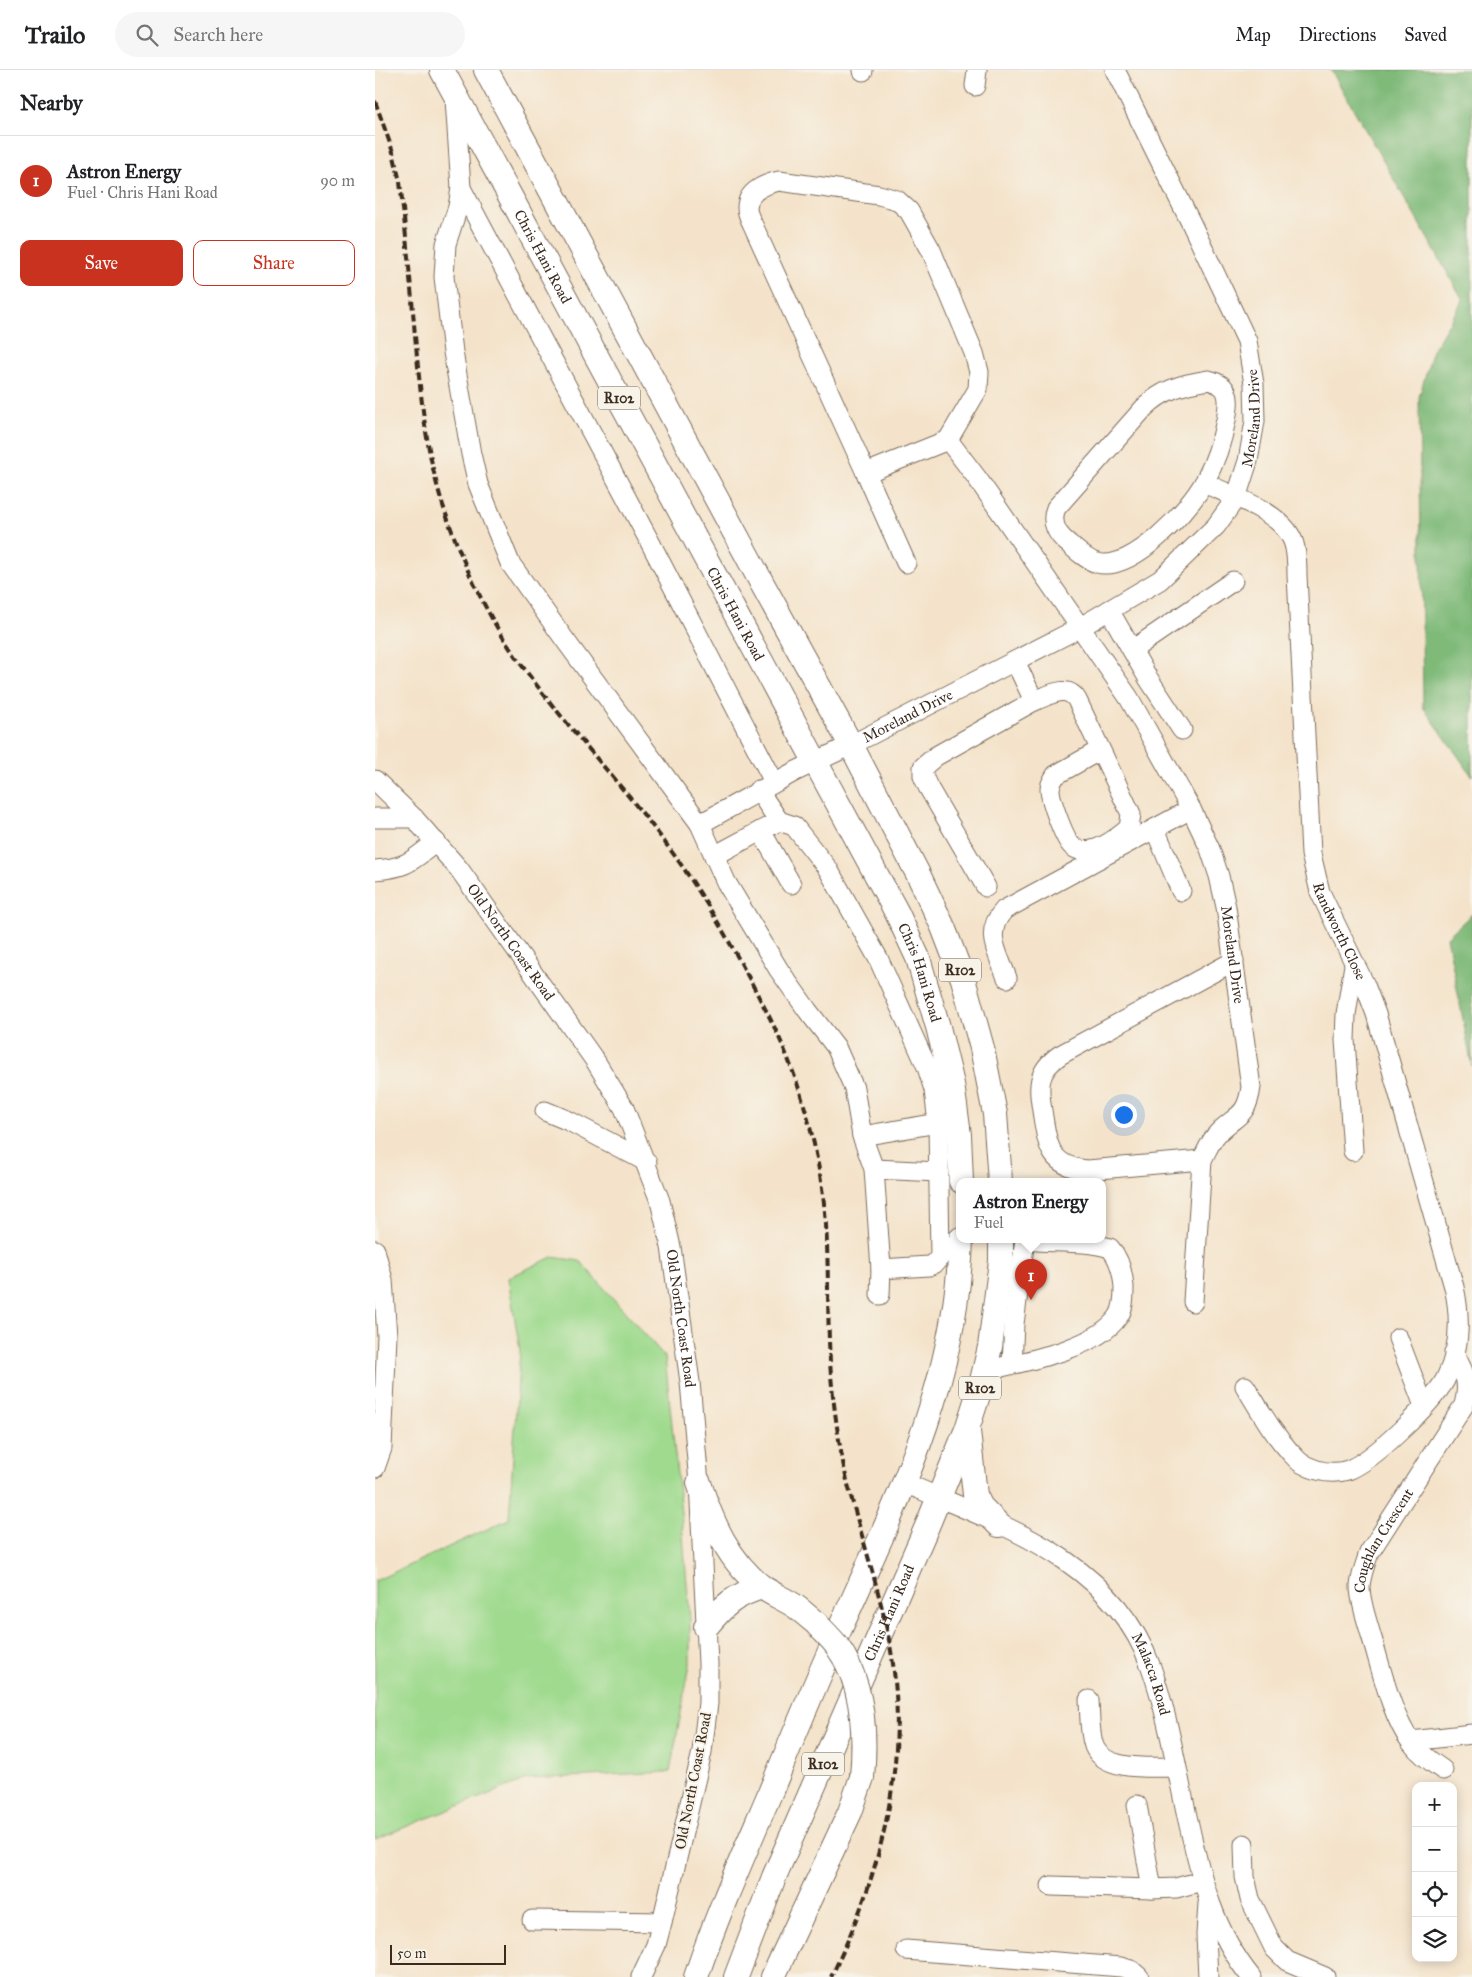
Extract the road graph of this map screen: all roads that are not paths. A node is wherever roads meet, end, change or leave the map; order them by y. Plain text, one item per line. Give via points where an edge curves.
1 (442, 70) edge
2 (486, 70) edge
3 (1115, 70) edge
4 (455, 93) junction
5 (461, 188) junction
6 (948, 440) junction
7 (866, 473) junction
8 (1204, 483) junction
9 (1236, 498) junction
10 (906, 563) dead end
11 (1233, 581) dead end
12 (1109, 610) junction
13 (1079, 628) junction
14 (1132, 650) junction
15 (1015, 662) junction
16 (1034, 701) junction
17 (1182, 730) dead end
18 (851, 745) junction
19 (1100, 750) junction
20 (815, 762) junction
21 (375, 780) edge
22 (766, 786) junction
23 (1191, 809) junction
24 (375, 818) edge
25 (414, 818) junction
26 (779, 821) junction
27 (700, 824) junction
28 (1155, 829) junction
29 (761, 831) junction
30 (436, 842) junction
31 (715, 856) junction
32 (375, 870) edge
33 (791, 884) dead end
34 (986, 887) dead end
35 (1181, 891) dead end
36 (1234, 961) junction
37 (1354, 965) junction
38 (1007, 978) dead end
39 (545, 1111) dead end
40 (938, 1123) junction
41 (862, 1136) junction
42 (1353, 1151) dead end
43 (1203, 1160) junction
44 (647, 1162) junction
45 (874, 1169) junction
46 (939, 1172) junction
47 (961, 1178) edge
48 (1000, 1178) edge
49 (961, 1243) edge
50 (1001, 1243) edge
51 (1024, 1243) edge
52 (1048, 1243) edge
53 (375, 1250) edge
54 (881, 1269) junction
55 (880, 1295) dead end
56 (1193, 1302) dead end
57 (1397, 1338) dead end
58 (1454, 1353) junction
59 (1012, 1364) junction
60 (984, 1371) junction
61 (1245, 1386) dead end
62 (1423, 1406) junction
63 (967, 1429) junction
64 (375, 1468) edge
65 (699, 1483) junction
66 (905, 1483) junction
67 (939, 1498) junction
68 (999, 1525) junction
69 (762, 1587) junction
70 (706, 1627) junction
71 (1089, 1700) dead end
72 (1472, 1734) edge
73 (1411, 1741) junction
74 (1175, 1767) junction
75 (1443, 1770) dead end
76 (1137, 1805) dead end
77 (1244, 1844) dead end
78 (1051, 1886) dead end
79 (1152, 1890) junction
80 (1205, 1890) junction
81 (532, 1920) dead end
82 (663, 1922) junction
83 (656, 1945) junction
84 (906, 1950) dead end
85 (1242, 1974) edge
86 (641, 1977) edge
87 (653, 1977) edge
88 (696, 1977) edge
89 (736, 1977) edge
90 (773, 1977) edge
91 (1139, 1977) edge
92 (1208, 1977) edge
93 (1325, 1977) edge

1 - 4 main road, Chris Hani Road / R102
2 - 18 main road, R102
3 - 9 street, Moreland Drive via 1247,341 1254,384 1255,421 1248,461
4 - 5 street
4 - 20 main road, Chris Hani Road / R102
5 - 22 street via 692,623
5 - 27 street via 459,207 446,244 444,277 453,352 478,484 510,563
6 - 7 street
6 - 7 street via 978,389 979,372 931,250 909,211 897,200 879,195 779,181 766,184 757,189 747,208 752,223
6 - 13 street, Moreland Drive
7 - 10 street
8 - 8 street via 1159,538 1113,563 1098,564 1087,558 1064,540 1053,521 1055,508 1155,397 1176,387 1209,380 1222,386 1228,399 1223,431
8 - 9 street, Randworth Close
9 - 12 street, Moreland Drive via 1216,526 1160,580
9 - 37 street, Randworth Close via 1271,515 1293,540 1311,854 1320,892
11 - 14 street
12 - 13 street, Moreland Drive
12 - 14 street
13 - 15 street, Moreland Drive
13 - 23 street, Moreland Drive via 1129,698
14 - 17 street
15 - 16 street
15 - 18 street, Moreland Drive
16 - 19 street via 1069,691
16 - 34 street via 936,756 923,767 928,788
18 - 20 street, Moreland Drive
18 - 48 main road, R102 via 918,874 963,979 982,1048 995,1114
19 - 19 street via 1131,820 1129,828 1122,834 1091,851 1082,850 1067,840 1052,800 1051,782 1056,775
20 - 22 street, Moreland Drive
20 - 47 main road, Chris Hani Road / R102 via 918,958 952,1084
21 - 25 street, Old North Coast Road
22 - 26 street
22 - 27 street, Moreland Drive
23 - 28 street
23 - 36 street, Moreland Drive via 1219,876
24 - 25 street
25 - 30 street, Old North Coast Road
26 - 29 street
26 - 40 street via 794,826 816,851 862,927 927,1067
27 - 31 street
28 - 35 street
28 - 38 street via 1004,910 996,918 994,942
29 - 31 street
29 - 33 street
30 - 32 street via 407,864
30 - 44 street, Old North Coast Road via 459,869 596,1062 624,1108
31 - 41 street via 726,882 779,970 836,1047 854,1088
36 - 43 street, Moreland Drive via 1250,1072 1249,1102 1245,1111 1218,1133
36 - 43 street via 1060,1055 1044,1069 1041,1078 1047,1144 1063,1164 1088,1170
37 - 42 street via 1345,1040
37 - 58 street, Randworth Close via 1376,1014 1454,1287 1459,1331
39 - 44 street
40 - 41 street
40 - 46 street
41 - 45 street
43 - 56 street, Moreland Drive
44 - 65 street, Old North Coast Road via 661,1201 671,1247 691,1382
45 - 46 street
45 - 54 street
46 - 54 street via 940,1258 929,1266
49 - 66 main road, R102 via 959,1290 949,1347 930,1414
50 - 60 main road, Chris Hani Road / R102 via 990,1347
51 - 59 street
52 - 59 street via 1110,1248 1119,1262 1124,1285 1120,1316 1094,1338
53 - 64 street via 383,1280 387,1336 382,1448
54 - 55 street
57 - 62 street
58 - 62 street, Randworth Close via 1445,1380
58 - 73 street, Coughlan Crescent via 1467,1382 1464,1405 1369,1553 1360,1588 1383,1677 1400,1723
59 - 60 street
60 - 63 main road, Chris Hani Road / R102
61 - 62 street via 1274,1435 1299,1462 1324,1472 1347,1470 1359,1465
63 - 67 main road, Chris Hani Road / R102
63 - 68 main road via 975,1495 981,1507
65 - 69 main road via 723,1544
65 - 70 street, Old North Coast Road
66 - 67 street, Malacca Road
66 - 88 main road, R102 via 714,1924
67 - 68 street, Malacca Road
67 - 89 main road, Chris Hani Road / R102 via 774,1877
68 - 74 street, Malacca Road via 1054,1552 1083,1572 1121,1614 1138,1638 1151,1666
69 - 70 main road via 733,1598
69 - 90 main road, bridge via 816,1623 837,1646 848,1664 862,1707 865,1746 862,1777 850,1812
70 - 82 street, Old North Coast Road via 708,1703 702,1752
71 - 74 street via 1093,1744 1104,1759 1132,1766
72 - 73 street
73 - 75 street, Coughlan Crescent via 1424,1757
74 - 80 street, Malacca Road
76 - 79 street
77 - 93 street via 1245,1877 1250,1899 1274,1948 1287,1961
78 - 79 street
79 - 80 street
80 - 85 street, Malacca Road
80 - 92 street
81 - 82 street
82 - 83 street, Old North Coast Road
83 - 86 street, Old North Coast Road
83 - 87 street, Old North Coast Road
84 - 91 street via 1121,1967

